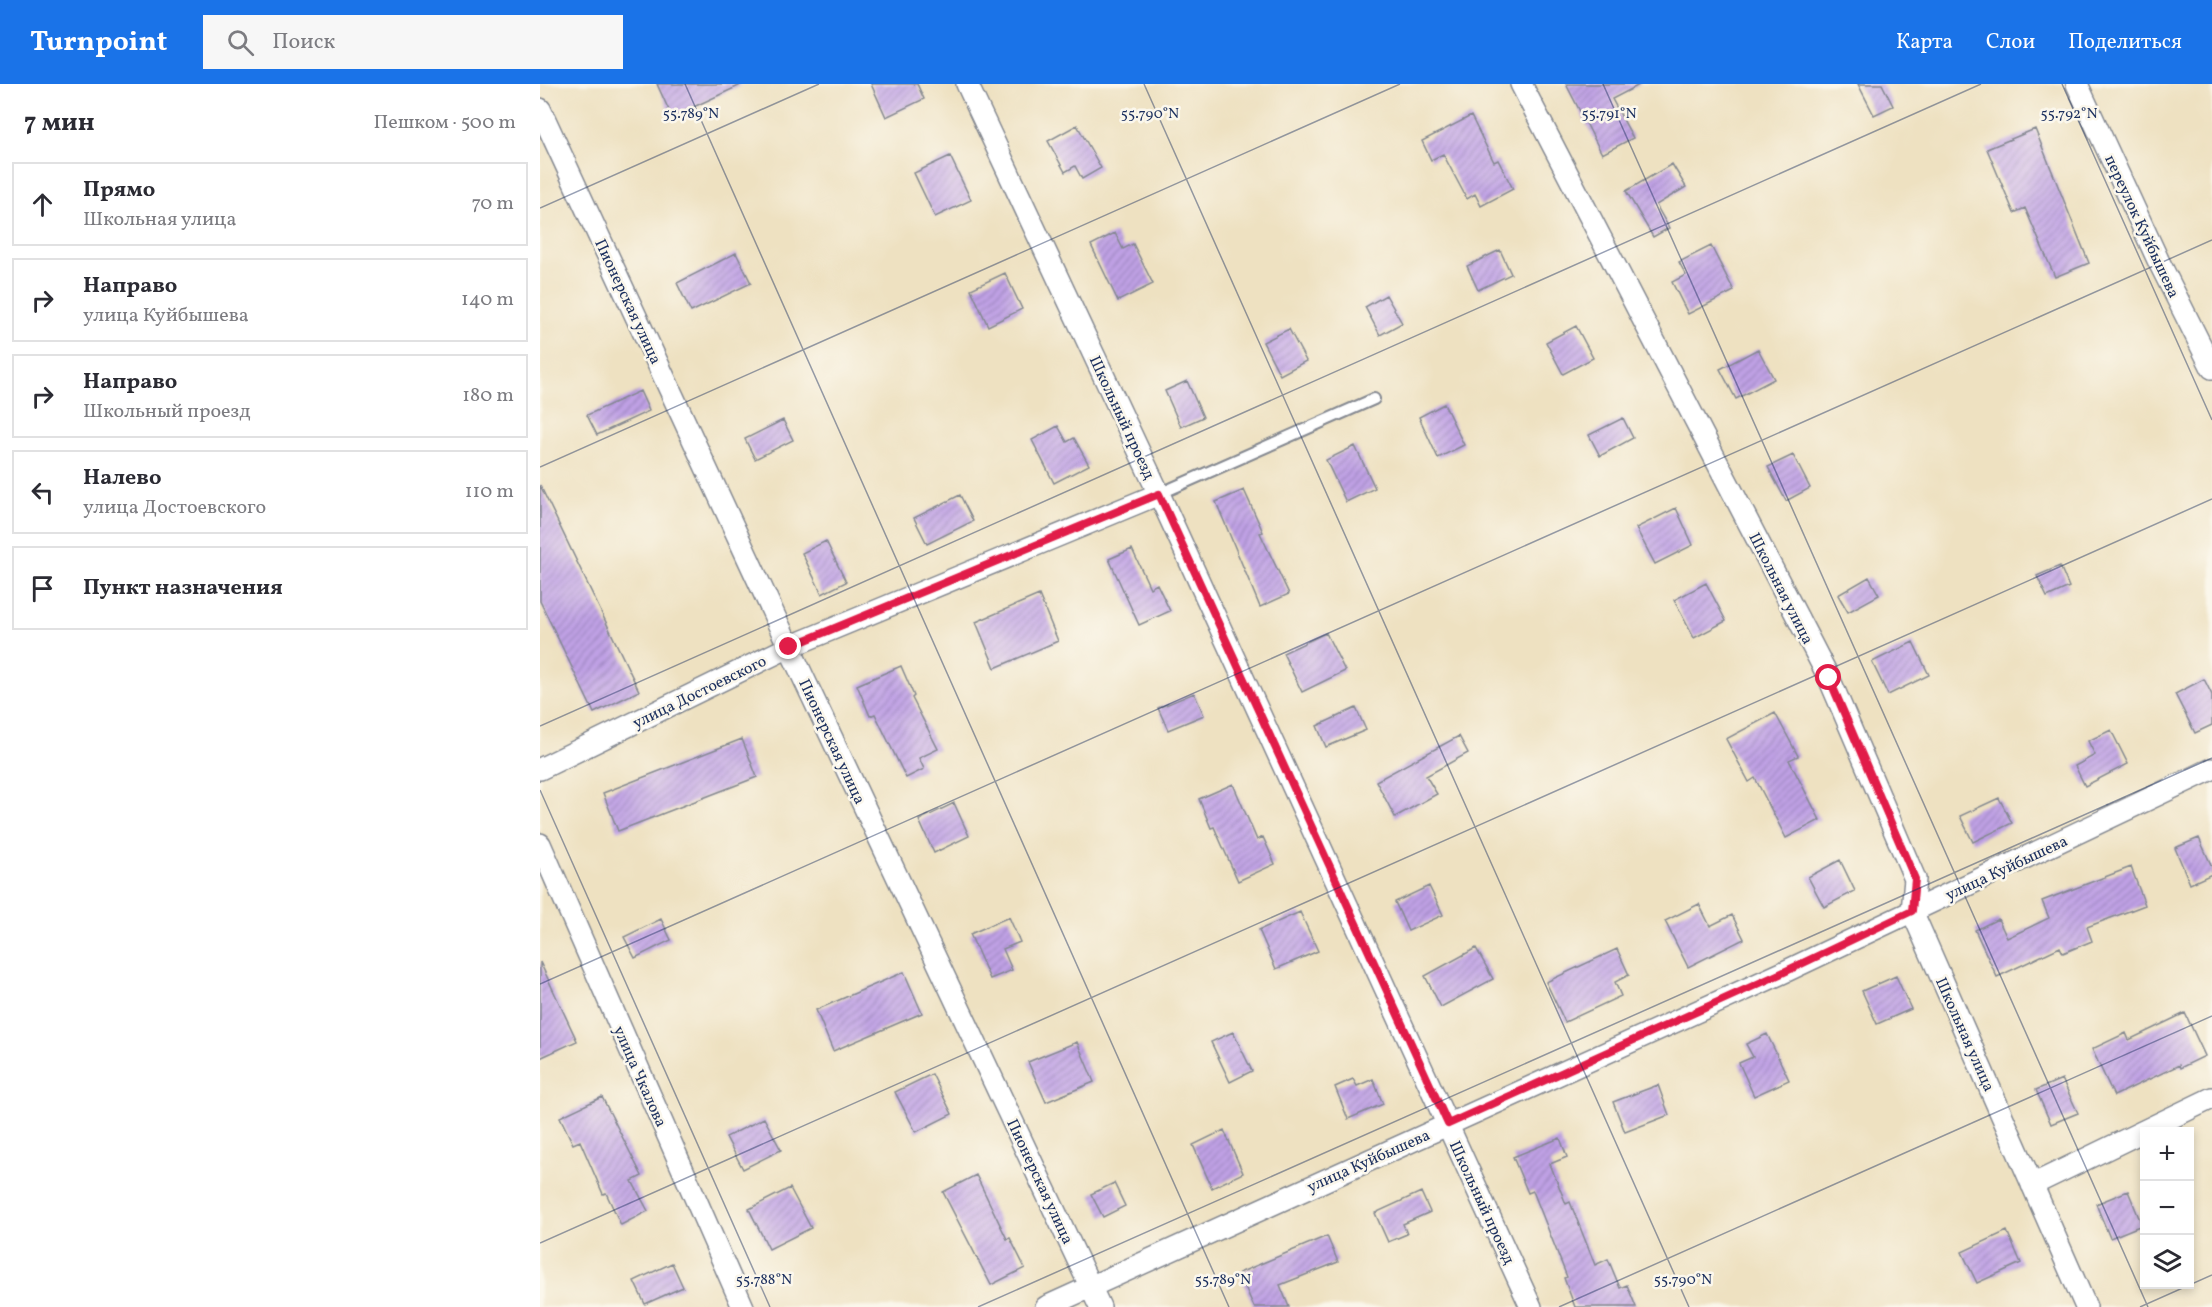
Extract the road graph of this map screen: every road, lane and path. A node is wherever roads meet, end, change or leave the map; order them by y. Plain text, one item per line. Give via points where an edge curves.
1 (968, 84) edge
2 (1521, 84) edge
3 (2077, 84) edge
4 (540, 108) edge
5 (2212, 368) edge
6 (1374, 399) dead end
7 (1159, 494) junction
8 (789, 647) junction
9 (540, 769) edge
10 (2212, 769) edge
11 (540, 844) edge
12 (1912, 911) junction
13 (2212, 1098) edge
14 (1448, 1124) junction
15 (2032, 1185) junction
16 (1090, 1285) junction
17 (743, 1307) edge
18 (1046, 1307) edge
19 (1100, 1307) edge
20 (1532, 1307) edge
21 (2086, 1307) edge

1 - 7 street, Школьный проезд
2 - 12 street, Школьная улица via 1829,678 1915,879
3 - 5 street, переулок Куйбышева
4 - 8 street, Пионерская улица
6 - 7 lane
7 - 8 street, улица Достоевского
7 - 14 street, Школьный проезд
8 - 9 street, улица Достоевского
8 - 16 street, Пионерская улица
10 - 12 street, улица Куйбышева
11 - 17 street, улица Чкалова
12 - 14 street, улица Куйбышева
12 - 15 street, Школьная улица
13 - 15 street
14 - 16 street, улица Куйбышева
14 - 20 street, Школьный проезд
15 - 21 street, Школьная улица
16 - 18 street, улица Куйбышева
16 - 19 street, Пионерская улица

